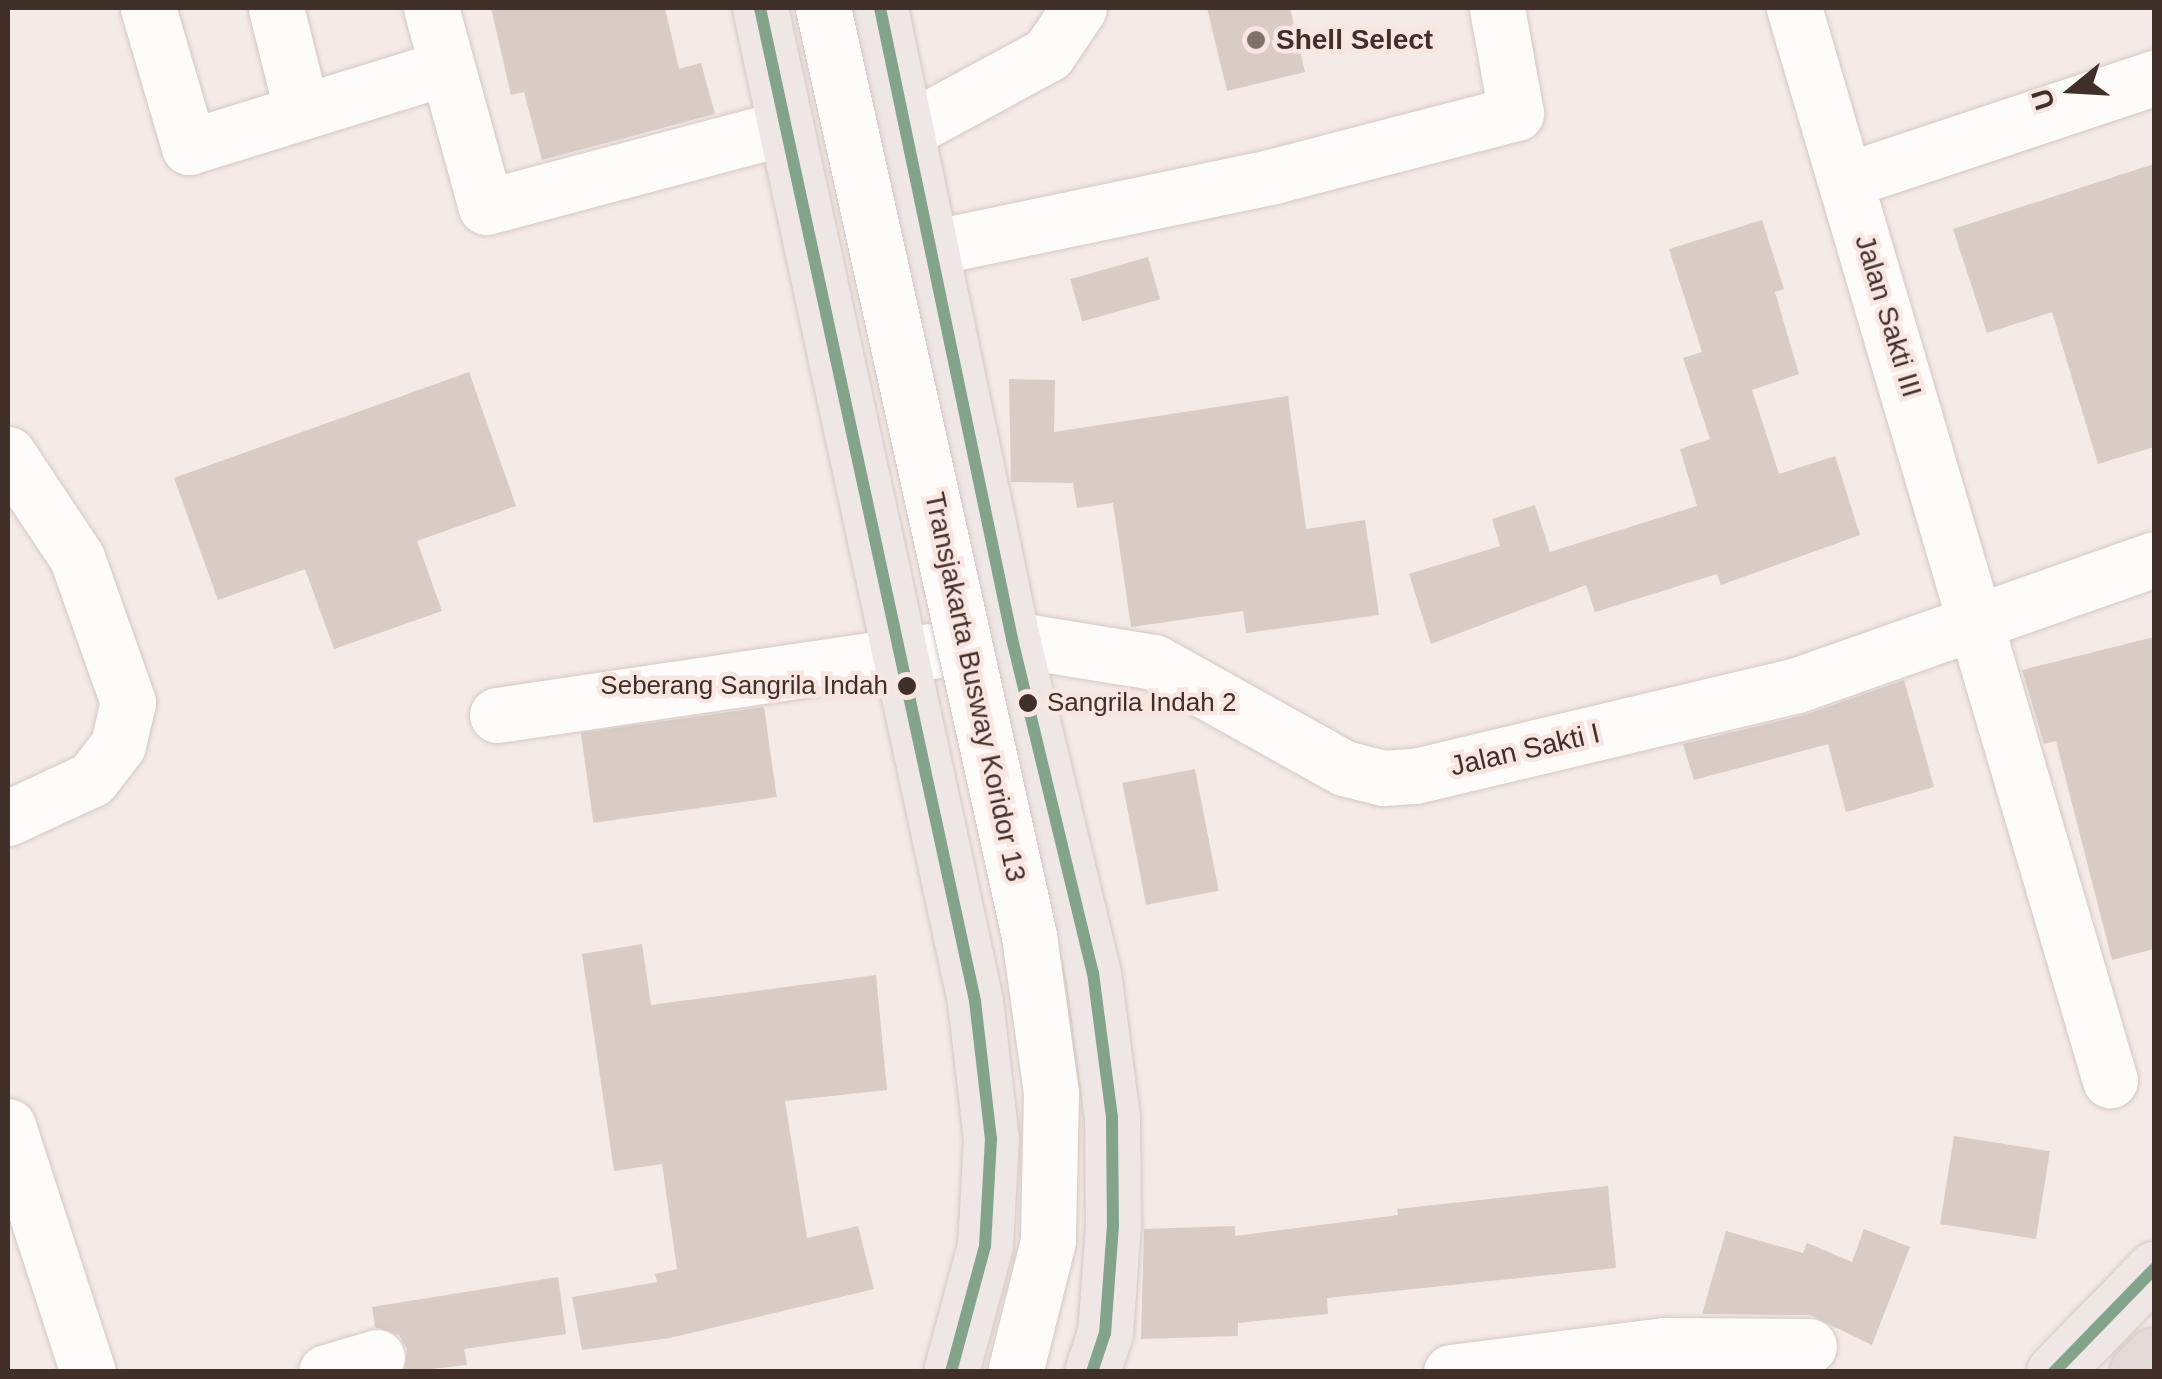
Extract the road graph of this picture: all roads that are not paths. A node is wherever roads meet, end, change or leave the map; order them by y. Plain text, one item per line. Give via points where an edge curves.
1 (148, 8) edge
2 (276, 8) edge
3 (431, 8) edge
4 (760, 8) edge
5 (823, 8) edge
6 (880, 8) edge
7 (1079, 8) edge
8 (1498, 8) edge
9 (1794, 8) edge
10 (446, 67) junction
11 (2154, 78) edge
12 (302, 112) junction
13 (786, 127) junction
14 (908, 130) junction
15 (1847, 180) junction
16 (935, 247) junction
17 (16, 492) edge
18 (2154, 559) edge
19 (1981, 624) junction
20 (1012, 639) junction
21 (900, 651) junction
22 (497, 715) dead end
23 (8, 818) edge
24 (2110, 1080) dead end
25 (8, 1126) edge
26 (2154, 1269) edge
27 (1808, 1346) dead end
28 (2154, 1355) edge
29 (88, 1372) edge
30 (951, 1372) edge
31 (1015, 1372) edge
32 (1092, 1372) edge
33 (1451, 1372) edge
34 (2054, 1372) edge
35 (2137, 1372) edge

1 - 12 street via 189,148
2 - 12 street
3 - 10 street
4 - 13 main road
5 - 31 street, Transjakarta Busway Koridor 13, bridge via 1013,860 1052,1092 1048,1241
6 - 14 main road
7 - 14 street via 1048,54
8 - 16 street via 1516,113 1274,176
9 - 15 street, Jalan Sakti III
10 - 12 street
10 - 13 street via 486,207
11 - 15 street
13 - 21 main road
14 - 16 main road
15 - 19 street, Jalan Sakti III
16 - 20 main road
17 - 23 street via 78,558 128,702 118,745 92,779
18 - 19 street, Jalan Sakti I
19 - 20 street, Jalan Sakti I via 1796,685 1383,778 1313,754 1154,662
19 - 24 street, Jalan Sakti III
20 - 21 street, Jalan Sakti I
20 - 32 main road via 1093,973 1112,1118 1105,1333
21 - 22 street, Jalan Sakti I
21 - 30 main road via 975,1001 991,1139 986,1246
25 - 29 street
26 - 34 main road
27 - 33 street via 1664,1345
28 - 35 highway

